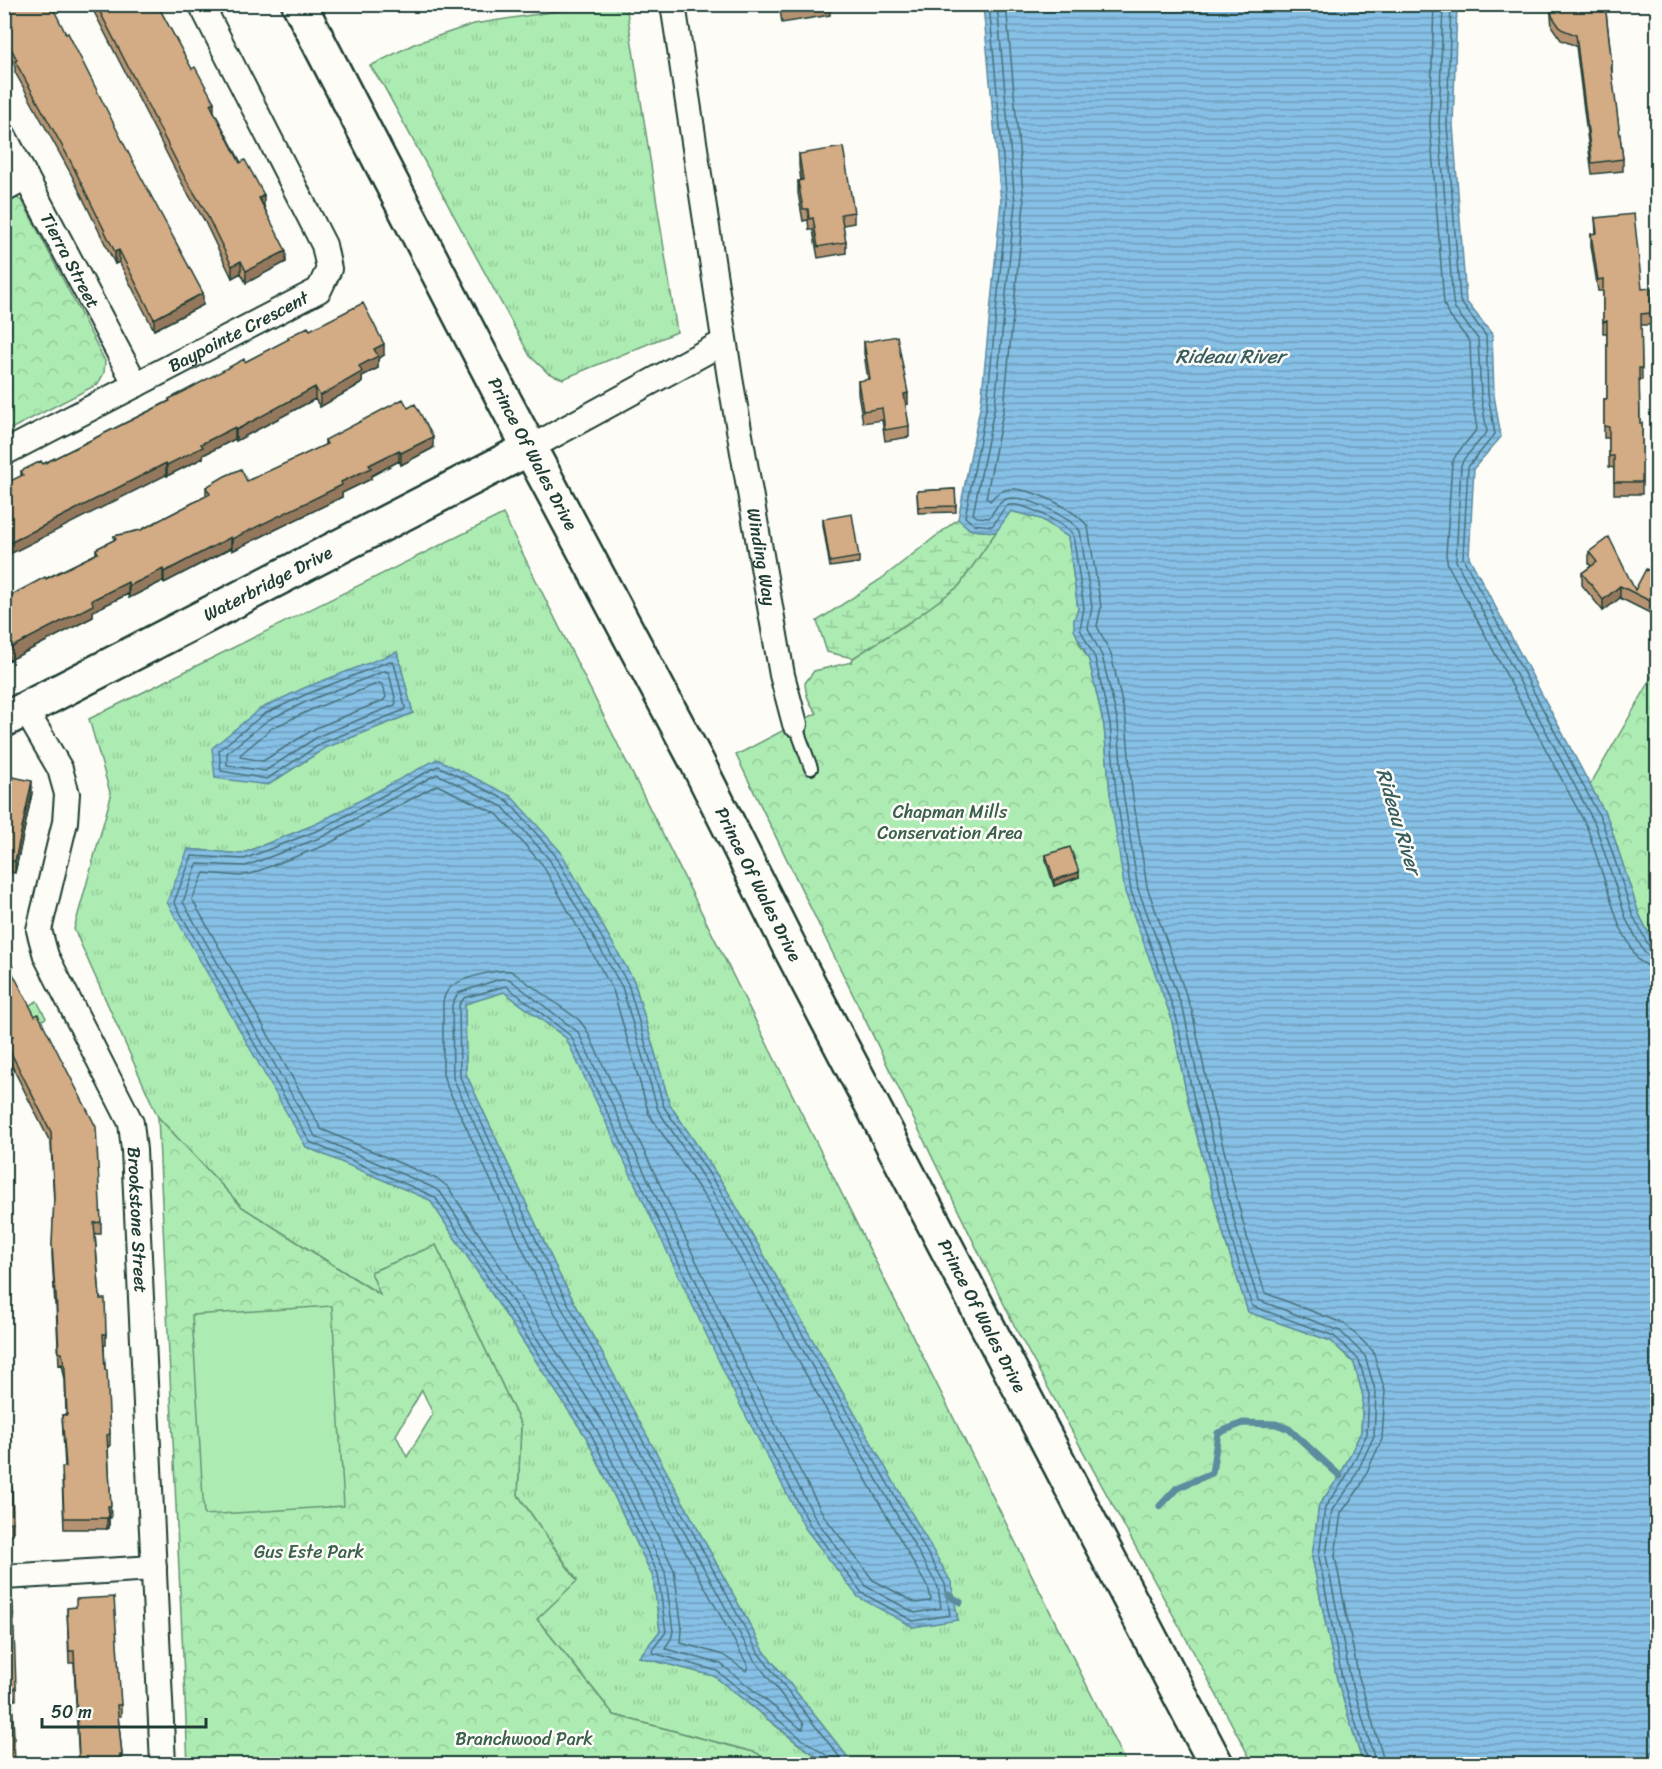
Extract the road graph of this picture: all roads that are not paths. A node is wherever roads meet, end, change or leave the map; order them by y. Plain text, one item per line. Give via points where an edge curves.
1 (201, 4) edge
2 (300, 4) edge
3 (673, 4) edge
4 (4, 136) edge
5 (26, 178) junction
6 (4, 190) edge
7 (724, 342) junction
8 (136, 385) junction
9 (530, 448) junction
10 (4, 453) edge
11 (15, 715) edge
12 (795, 724) joint
13 (811, 768) dead end
14 (154, 1568) junction
15 (4, 1577) edge
16 (163, 1764) edge
17 (1216, 1764) edge

1 - 8 street, Baypointe Crescent via 324,245 329,269 319,290
2 - 9 main road, Prince Of Wales Drive
3 - 7 street, Winding Way
4 - 5 street, Tierra Street
5 - 6 street
5 - 8 street, Tierra Street
7 - 9 street
7 - 12 street, Winding Way via 782,675
8 - 10 street, Baypointe Crescent
9 - 11 main road, Waterbridge Drive
9 - 17 main road, Prince Of Wales Drive
11 - 14 street, Brookstone Street via 60,769 67,794 65,822 39,930 41,939 131,1123
12 - 13 lane, Winding Way
14 - 15 street
14 - 16 street, Brookstone Street

